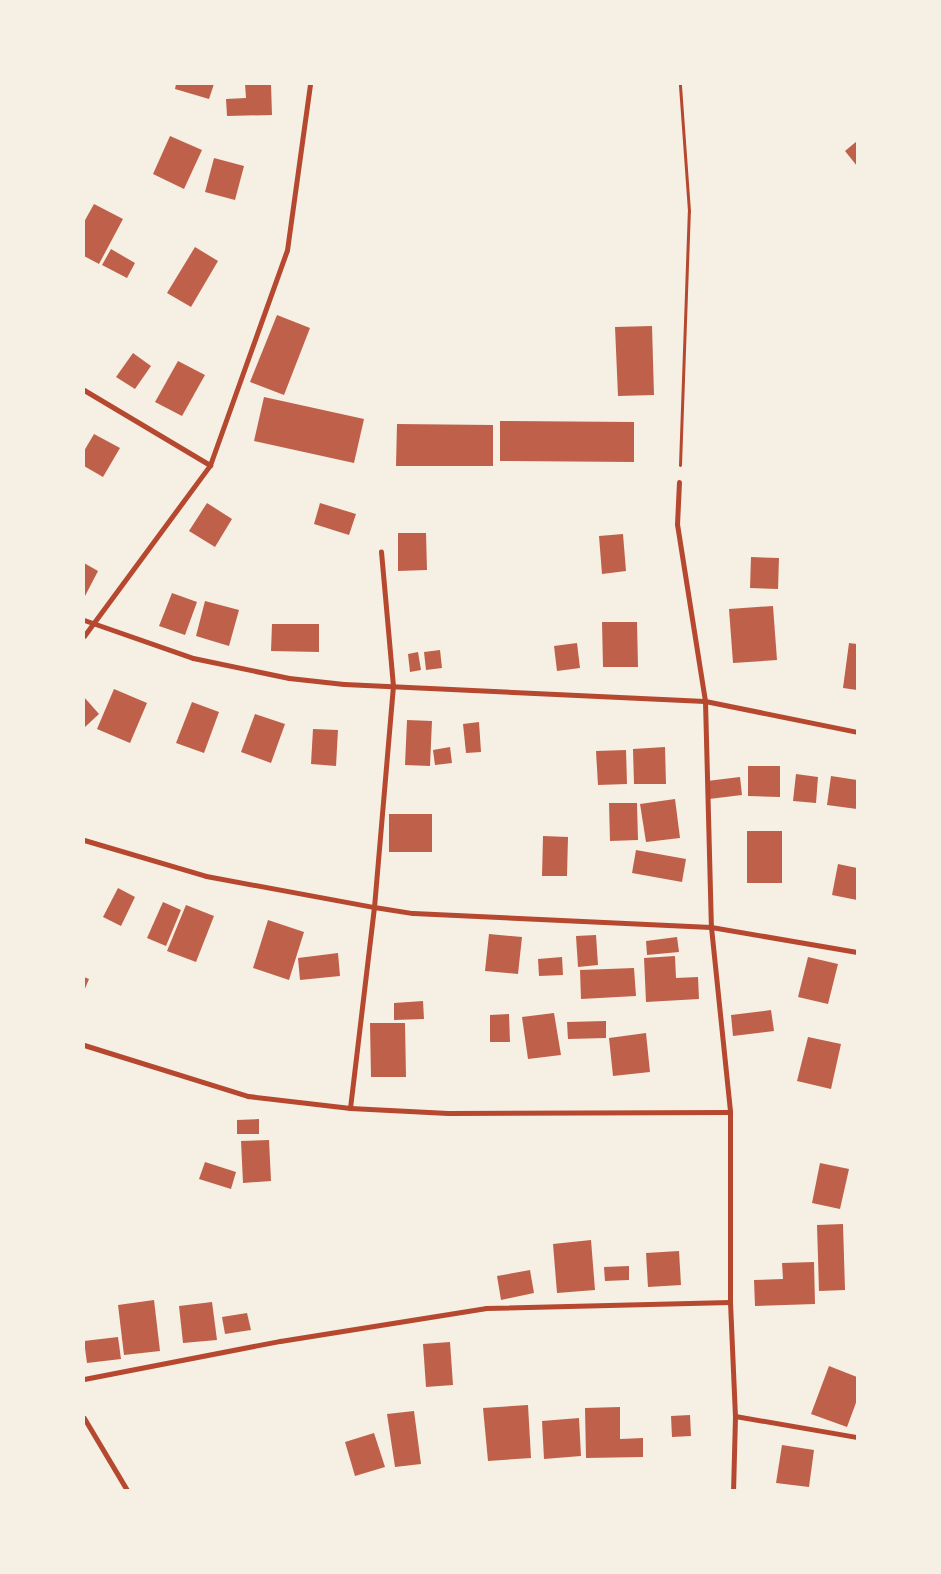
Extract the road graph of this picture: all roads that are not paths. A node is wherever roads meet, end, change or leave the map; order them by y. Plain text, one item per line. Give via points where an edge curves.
1 (310, 84) edge
2 (84, 390) edge
3 (210, 465) junction
4 (679, 482) road end
5 (381, 552) dead end
6 (84, 620) edge
7 (90, 624) junction
8 (84, 636) edge
9 (393, 686) junction
10 (705, 701) junction
11 (857, 732) edge
12 (84, 840) edge
13 (374, 907) junction
14 (711, 926) junction
15 (857, 952) edge
16 (84, 1045) edge
17 (350, 1108) junction
18 (730, 1112) junction
19 (730, 1302) junction
20 (84, 1379) edge
21 (735, 1416) junction
22 (84, 1418) edge
23 (857, 1437) edge
24 (127, 1490) edge
25 (733, 1490) edge

1 - 3 street via 287,250
2 - 3 street
3 - 7 street via 128,580
4 - 10 street via 677,524
5 - 9 street
6 - 7 street
7 - 8 street
7 - 9 street via 193,658 289,678
9 - 10 street
9 - 13 street
10 - 11 street
10 - 14 street
12 - 13 street via 206,876
13 - 14 street via 414,913
13 - 17 street
14 - 15 street
14 - 18 street
16 - 17 street via 248,1096
17 - 18 street via 448,1113
18 - 19 street
19 - 20 street via 486,1308 280,1341
19 - 21 street
21 - 23 street
21 - 25 street
22 - 24 street

